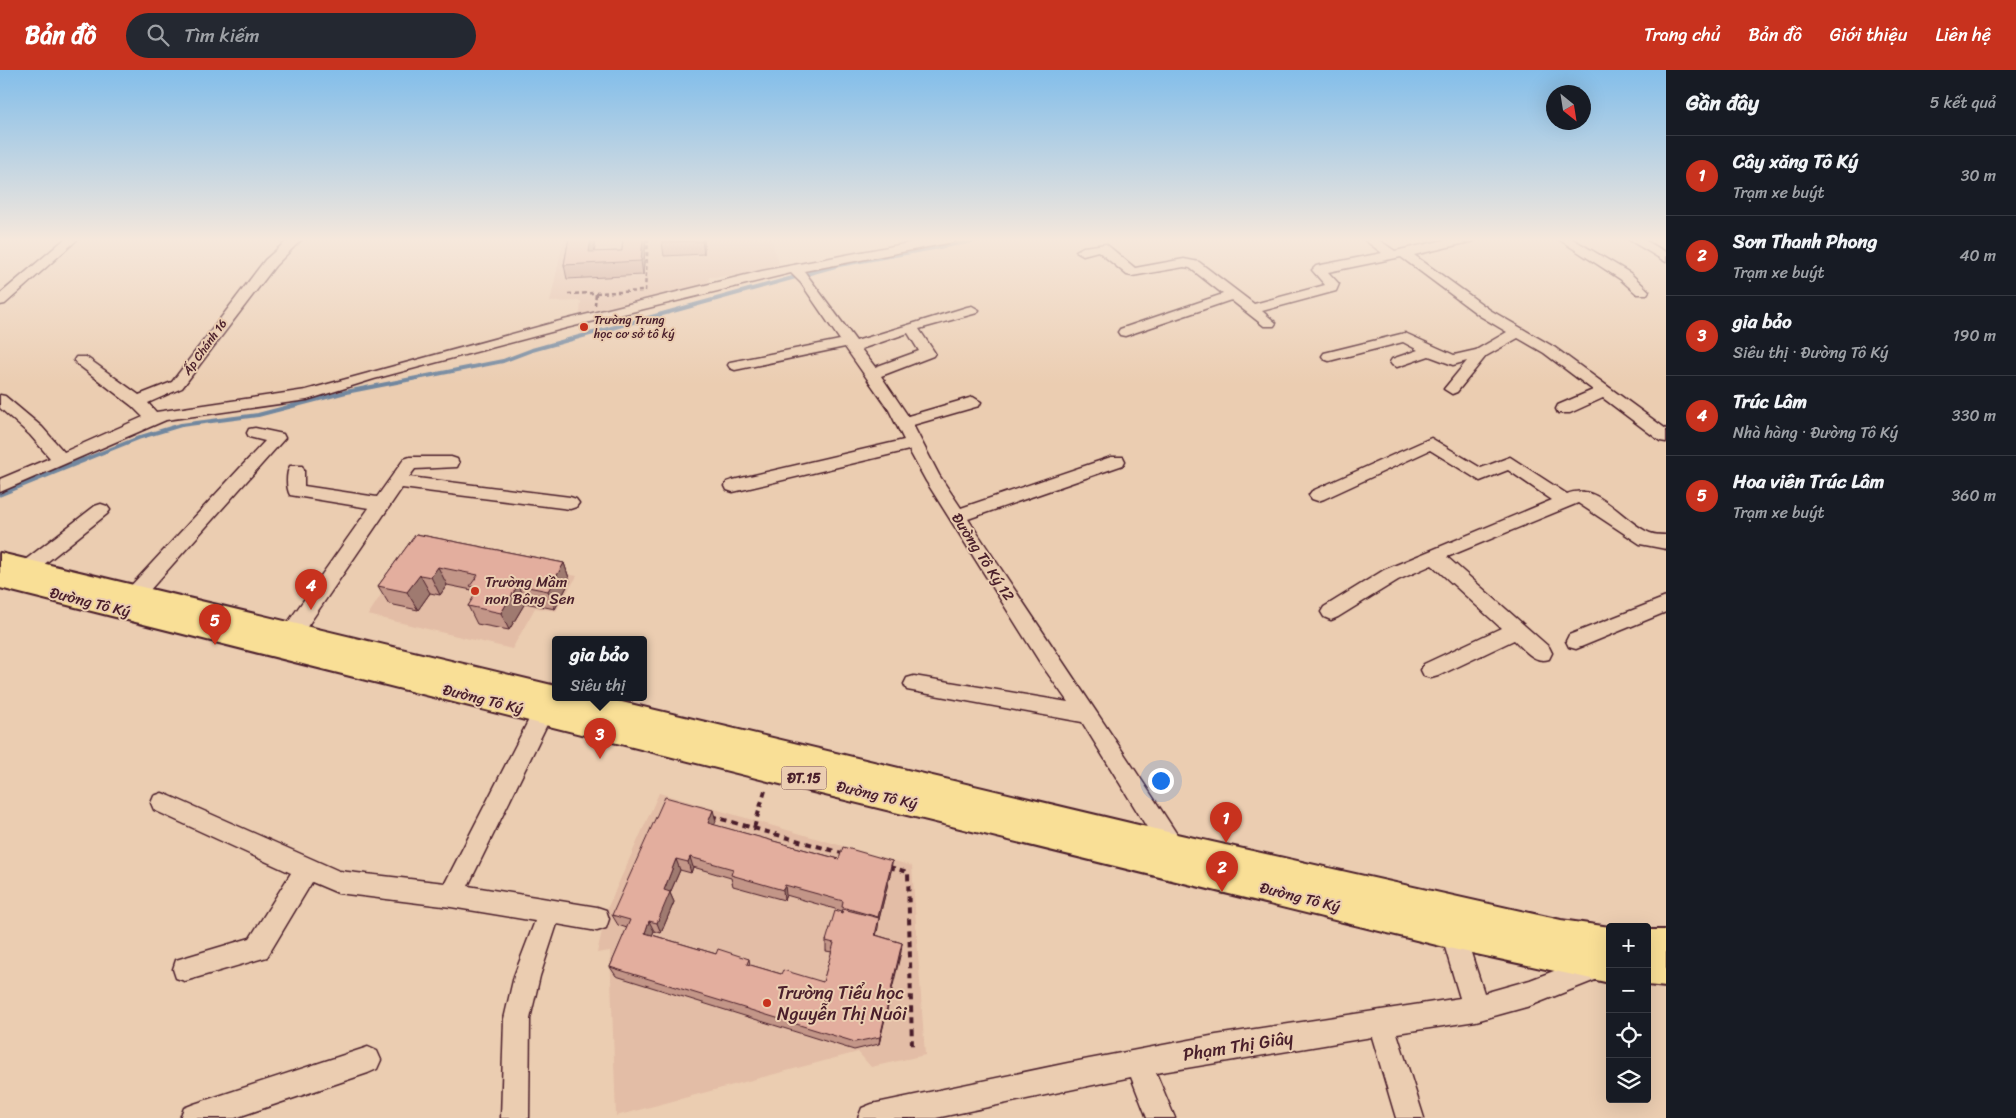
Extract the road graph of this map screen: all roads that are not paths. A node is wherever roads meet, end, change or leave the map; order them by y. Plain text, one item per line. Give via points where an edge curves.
1 (17, 287) edge
2 (251, 287) edge
3 (739, 287) edge
4 (808, 287) edge
5 (1221, 287) edge
6 (1331, 287) edge
7 (1447, 287) edge
8 (1637, 287) edge
9 (1642, 291) dead end
10 (1232, 295) junction
11 (0, 301) edge
12 (1252, 309) junction
13 (972, 310) dead end
14 (1269, 323) dead end
15 (912, 329) junction
16 (1125, 332) dead end
17 (1518, 332) junction
18 (851, 344) junction
19 (1429, 351) junction
20 (1482, 353) junction
21 (1328, 356) dead end
22 (81, 360) dead end
23 (1397, 362) dead end
24 (735, 365) dead end
25 (871, 374) junction
26 (1452, 389) dead end
27 (1605, 391) junction
28 (0, 400) edge
29 (138, 402) junction
30 (972, 402) dead end
31 (1564, 409) dead end
32 (154, 419) junction
33 (903, 424) junction
34 (1660, 425) edge
35 (255, 433) dead end
36 (1666, 437) edge
37 (914, 443) junction
38 (61, 459) junction
39 (1117, 461) dead end
40 (451, 463) dead end
41 (296, 470) dead end
42 (397, 481) junction
43 (0, 486) edge
44 (733, 486) dead end
45 (1318, 495) dead end
46 (1566, 501) junction
47 (380, 504) junction
48 (570, 504) dead end
49 (100, 510) dead end
50 (957, 516) junction
51 (1666, 542) edge
52 (1434, 556) junction
53 (0, 562) edge
54 (26, 569) junction
55 (0, 580) edge
56 (134, 595) junction
57 (1666, 604) edge
58 (1331, 612) dead end
59 (1516, 630) junction
60 (291, 634) junction
61 (1576, 642) dead end
62 (1542, 653) dead end
63 (1432, 670) dead end
64 (914, 684) dead end
65 (546, 705) junction
66 (1088, 714) junction
67 (162, 804) dead end
68 (1172, 847) junction
69 (307, 868) junction
70 (451, 895) junction
71 (550, 911) junction
72 (597, 919) dead end
73 (1453, 934) junction
74 (1651, 946) edge
75 (1666, 946) edge
76 (1606, 958) edge
77 (1606, 959) edge
78 (1606, 959) edge
79 (185, 969) dead end
80 (1651, 970) edge
81 (1666, 971) edge
82 (1476, 1008) junction
83 (1381, 1024) junction
84 (368, 1060) dead end
85 (1139, 1063) junction
86 (194, 1118) edge
87 (514, 1118) edge
88 (872, 1118) edge
89 (1161, 1118) edge
90 (1410, 1118) edge

1 - 11 street
2 - 29 street, Ấp Chánh 16 via 177,385
3 - 32 street via 560,326 307,395 181,412
4 - 18 street, Đường Tô Ký 12
5 - 10 street
6 - 12 street
7 - 17 street
8 - 9 street
10 - 12 street
10 - 16 street
12 - 14 street
13 - 15 street
15 - 18 street
15 - 25 street via 928,353
17 - 20 street
17 - 27 street via 1549,350
18 - 24 street
18 - 25 street, Đường Tô Ký 12
19 - 20 street via 1453,360
19 - 21 street via 1405,337
19 - 23 street
20 - 26 street
22 - 29 street
25 - 33 street, Đường Tô Ký 12
27 - 31 street
27 - 34 street
28 - 38 street via 36,431
29 - 32 street
30 - 33 street
32 - 38 street
33 - 37 street, Đường Tô Ký 12
34 - 36 street
35 - 56 street via 277,438
37 - 44 street
37 - 50 street, Đường Tô Ký 12
38 - 43 street
39 - 50 street
40 - 42 street via 410,463
41 - 47 street via 296,491
42 - 47 street
42 - 48 street
45 - 46 street via 1431,443 1480,475 1510,463
46 - 51 street via 1578,496 1589,500 1646,538
46 - 52 street
47 - 60 street
49 - 54 street
50 - 66 street, Đường Tô Ký 12
52 - 58 street via 1392,575
52 - 59 street
53 - 54 main road, Đường Tô Ký / ĐT.15
54 - 56 main road, Đường Tô Ký / ĐT.15
55 - 65 main road, Đường Tô Ký / ĐT.15
56 - 60 main road, Đường Tô Ký / ĐT.15
57 - 61 street
59 - 62 street
59 - 63 street
60 - 65 main road, Đường Tô Ký / ĐT.15
64 - 66 street
65 - 68 main road, Đường Tô Ký / ĐT.15
65 - 70 street
65 - 73 main road, Đường Tô Ký / ĐT.15 via 772,770
66 - 68 street, Đường Tô Ký 12
67 - 69 street
68 - 76 main road, Đường Tô Ký / ĐT.15 via 1561,935
69 - 70 street via 338,882
69 - 79 street via 258,948
70 - 71 street
71 - 72 street
71 - 87 street via 527,976 517,1019
73 - 77 main road, Đường Tô Ký / ĐT.15
73 - 82 street
74 - 75 main road
78 - 82 street, Phạm Thị Giây via 1530,993
80 - 81 main road
82 - 83 street, Phạm Thị Giây
83 - 85 street, Phạm Thị Giây via 1216,1048
83 - 90 street
84 - 86 street
85 - 88 street, Phạm Thị Giây
85 - 89 street

